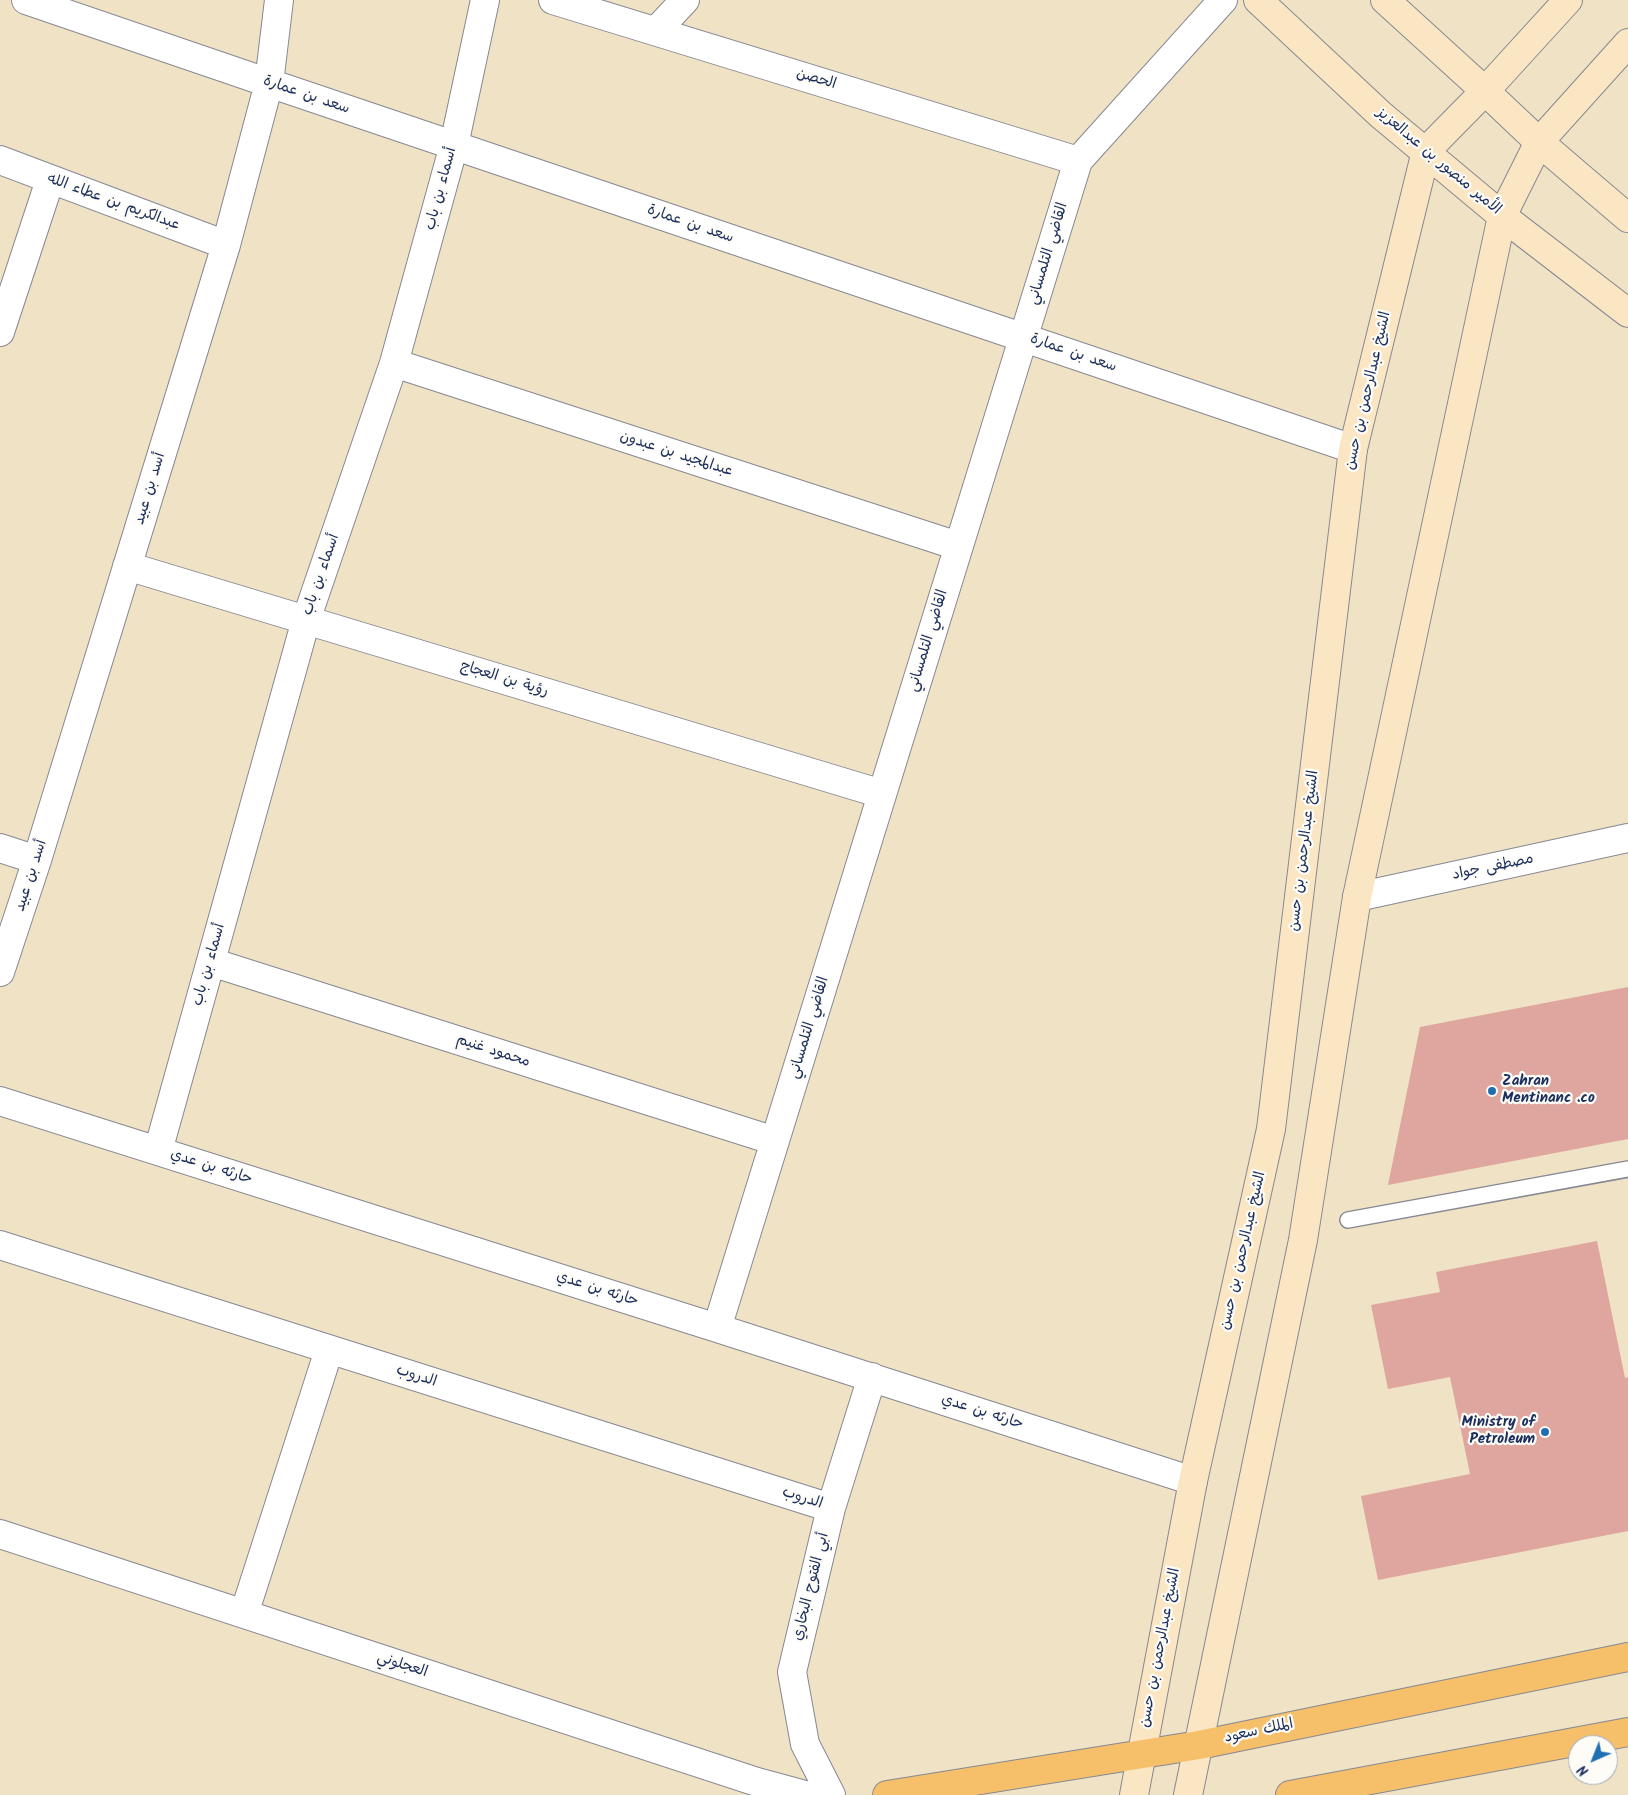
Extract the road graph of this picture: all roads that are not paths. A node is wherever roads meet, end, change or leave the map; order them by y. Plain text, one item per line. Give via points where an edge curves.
1 (26, 0) edge
2 (279, 0) edge
3 (485, 0) edge
4 (553, 0) edge
5 (685, 0) edge
6 (1223, 0) edge
7 (1258, 0) edge
8 (1385, 0) edge
9 (1568, 0) edge
10 (656, 31) junction
11 (1628, 43) edge
12 (268, 83) junction
13 (1485, 91) junction
14 (1538, 142) junction
15 (454, 146) junction
16 (1426, 151) junction
17 (0, 160) edge
18 (1078, 161) junction
19 (50, 180) junction
20 (1502, 216) junction
21 (1628, 218) edge
22 (226, 244) junction
23 (1628, 314) edge
24 (0, 332) edge
25 (1023, 337) junction
26 (394, 363) junction
27 (1353, 449) junction
28 (958, 546) junction
29 (127, 566) junction
30 (306, 620) junction
31 (882, 794) junction
32 (1628, 838) edge
33 (0, 848) edge
34 (38, 860) junction
35 (1357, 897) junction
36 (211, 962) junction
37 (0, 972) edge
38 (0, 1102) edge
39 (775, 1141) junction
40 (158, 1151) junction
41 (1628, 1169) edge
42 (1348, 1220) dead end
43 (0, 1246) edge
44 (717, 1328) junction
45 (329, 1350) junction
46 (872, 1377) junction
47 (1192, 1481) junction
48 (831, 1508) junction
49 (0, 1534) edge
50 (244, 1614) junction
51 (1628, 1657) edge
52 (1628, 1732) edge
53 (1198, 1745) junction
54 (1141, 1755) junction
55 (805, 1795) edge
56 (831, 1795) edge
57 (887, 1795) edge
58 (1134, 1795) edge
59 (1188, 1795) edge
60 (1290, 1795) edge

1 - 12 street, سعد بن عمارة
2 - 12 street, أسد بن عبيد
3 - 15 street, أسماء بن باب
4 - 10 street, الحصن
5 - 10 street
6 - 18 street, القاضي التلمساني
7 - 16 street, الأمير منصور بن عبدالعزيز via 1381,115
8 - 13 street
9 - 13 street
10 - 18 street, الحصن
11 - 14 street
12 - 15 street, سعد بن عمارة
12 - 22 street, أسد بن عبيد
13 - 14 street
13 - 16 street
14 - 20 street
14 - 21 street
15 - 25 street, سعد بن عمارة
15 - 26 street, أسماء بن باب
16 - 20 street, الأمير منصور بن عبدالعزيز
16 - 27 street, الشيخ عبدالرحمن بن حسن
17 - 19 street, عبدالكريم بن عطاء الله
18 - 25 street, القاضي التلمساني
19 - 22 street, عبدالكريم بن عطاء الله
19 - 24 street
20 - 23 street, الأمير منصور بن عبدالعزيز
20 - 35 street
22 - 29 street, أسد بن عبيد
25 - 27 street, سعد بن عمارة
25 - 28 street, القاضي التلمساني
26 - 28 street, عبدالمجيد بن عبدون
26 - 30 street, أسماء بن باب
27 - 47 street, الشيخ عبدالرحمن بن حسن via 1271,1130
28 - 31 street, القاضي التلمساني
29 - 30 street, رؤية بن العجاج
29 - 34 street, أسد بن عبيد
30 - 31 street, رؤية بن العجاج
30 - 36 street, أسماء بن باب
31 - 39 street, القاضي التلمساني
32 - 35 street, مصطفى جواد
33 - 34 street
34 - 37 street, أسد بن عبيد
35 - 53 street via 1303,1240
36 - 39 street, محمود غنيم
36 - 40 street, أسماء بن باب
38 - 40 street, حارثه بن عدي
39 - 44 street, القاضي التلمساني
40 - 44 street, حارثه بن عدي
41 - 42 lane
43 - 45 street, الدروب
44 - 46 street, حارثه بن عدي
45 - 48 street, الدروب
45 - 50 street
46 - 47 street, حارثه بن عدي
46 - 48 street, أبي الفتوح البخاري
47 - 54 street, الشيخ عبدالرحمن بن حسن
48 - 56 street, أبي الفتوح البخاري via 792,1672 804,1744
49 - 50 street, العجلوني
50 - 55 street, العجلوني
51 - 53 main road, الملك سعود
52 - 60 main road
53 - 54 main road, الملك سعود
53 - 59 street
54 - 57 main road, الملك سعود
54 - 58 street, الشيخ عبدالرحمن بن حسن

